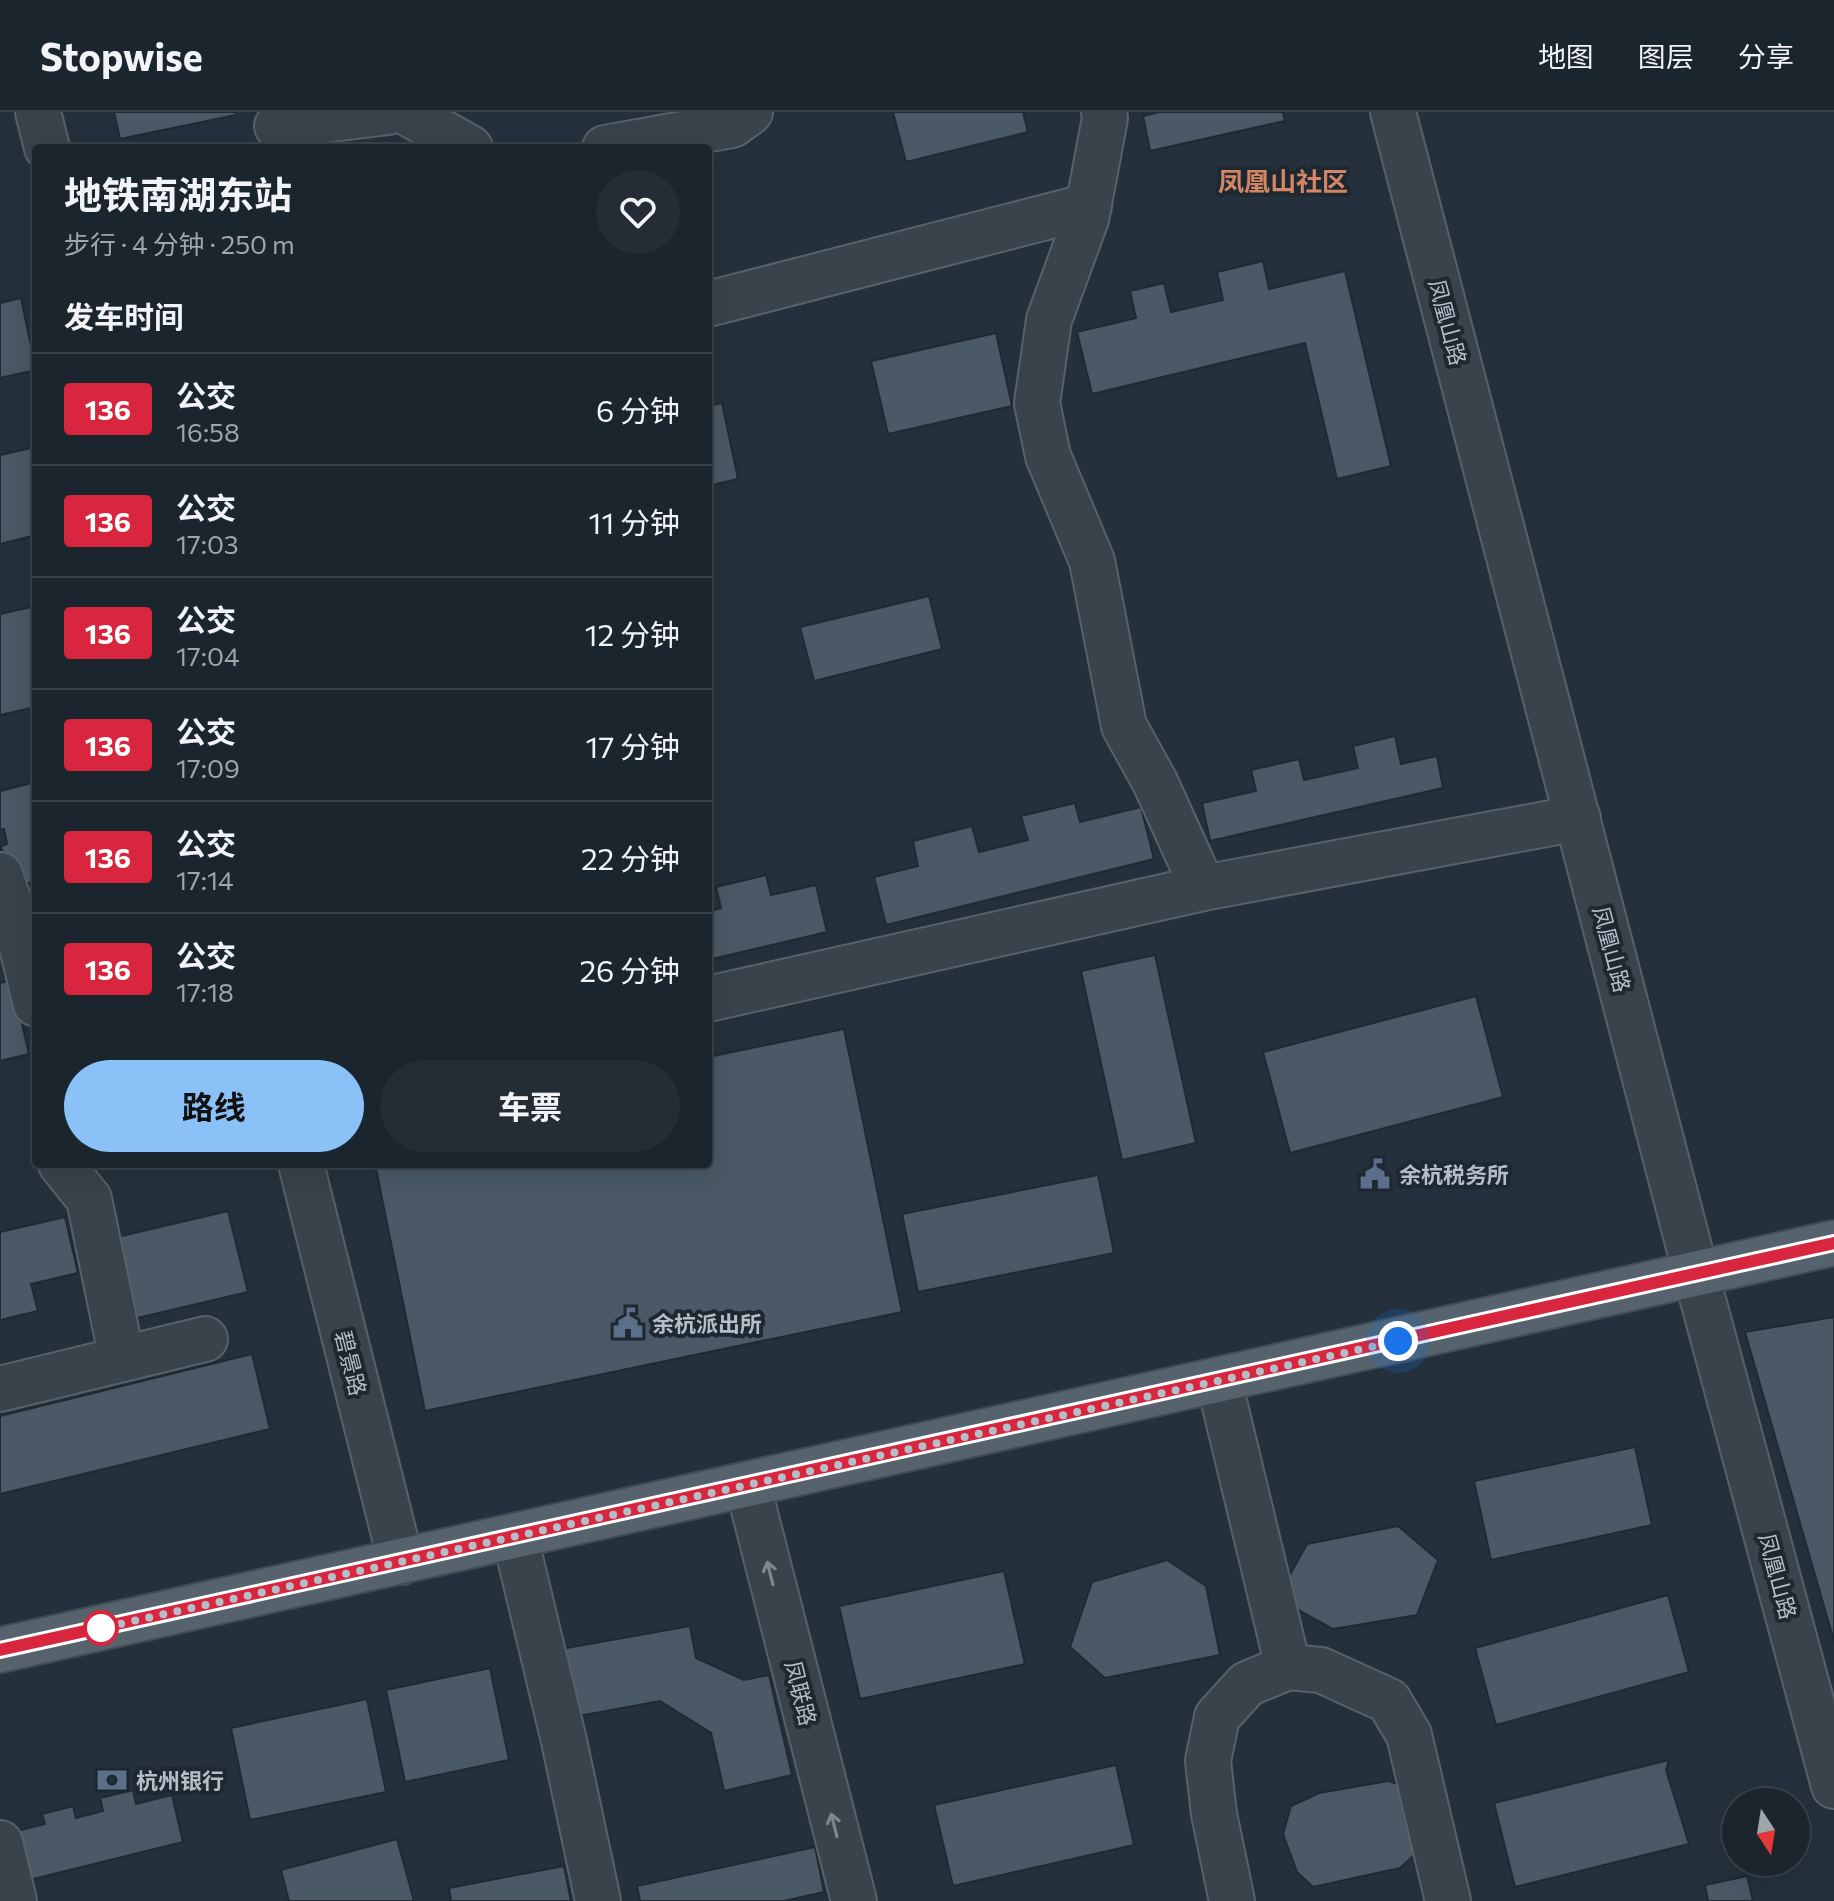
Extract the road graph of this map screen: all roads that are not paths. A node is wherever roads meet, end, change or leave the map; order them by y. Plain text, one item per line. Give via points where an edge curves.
1 (38, 112) edge
2 (388, 112) edge
3 (406, 112) edge
4 (750, 112) edge
5 (1104, 112) edge
6 (1393, 112) edge
7 (277, 129) edge
8 (46, 144) edge
9 (463, 144) edge
10 (627, 144) edge
11 (1089, 206) junction
12 (712, 303) edge
13 (1578, 818) junction
14 (0, 875) edge
15 (1203, 888) junction
16 (8, 926) edge
17 (32, 993) edge
18 (712, 998) edge
19 (64, 1168) edge
20 (302, 1168) edge
21 (1834, 1243) edge
22 (1696, 1274) junction
23 (205, 1339) dead end
24 (122, 1359) junction
25 (1219, 1381) junction
26 (0, 1389) edge
27 (748, 1486) junction
28 (515, 1537) junction
29 (401, 1562) junction
30 (0, 1650) edge
31 (1288, 1667) junction
32 (1825, 1717) edge
33 (1834, 1786) edge
34 (0, 1843) edge
35 (14, 1901) edge
36 (598, 1901) edge
37 (854, 1901) edge
38 (1232, 1901) edge
39 (1448, 1901) edge

1 - 8 street
2 - 7 street
3 - 9 street
4 - 10 street via 732,125
5 - 11 street
6 - 13 street, 凤凰山路
11 - 12 street
11 - 15 street via 1049,320 1037,403 1048,456 1092,561 1124,726
13 - 15 street
13 - 22 street, 凤凰山路
14 - 16 street
15 - 18 street
16 - 17 street
19 - 24 street via 89,1199
20 - 29 street, 碧景路
21 - 22 main road
22 - 25 main road
22 - 32 street, 凤凰山路
23 - 24 street
24 - 26 street
25 - 27 main road
25 - 31 street
27 - 28 main road
37 -> 27 street, 凤联路
28 - 29 main road
28 - 36 street
29 - 30 main road
31 - 38 street via 1247,1684 1217,1717 1208,1761
31 - 39 street via 1321,1670 1389,1701 1409,1735
32 - 33 street, 凤凰山路
34 - 35 street

